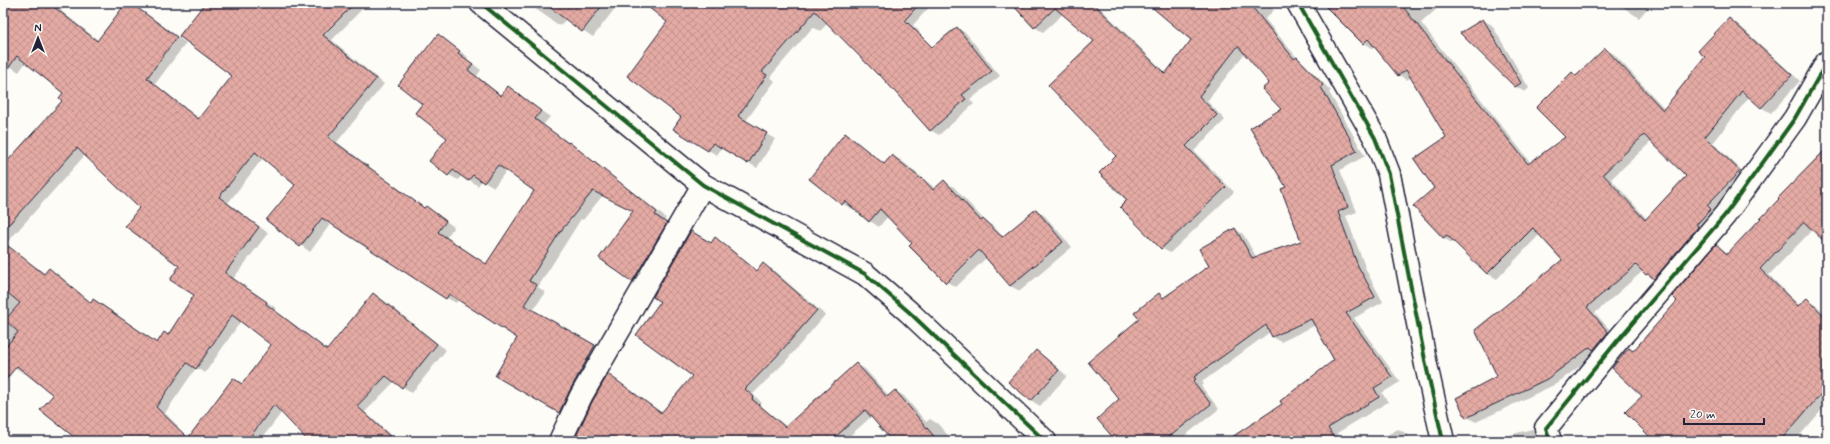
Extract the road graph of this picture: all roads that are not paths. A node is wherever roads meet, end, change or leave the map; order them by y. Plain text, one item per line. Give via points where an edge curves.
1 (481, 3) edge
2 (1298, 3) edge
3 (1827, 62) edge
4 (703, 185) junction
5 (560, 441) edge
6 (1045, 441) edge
7 (1443, 441) edge
8 (1550, 441) edge

1 - 4 street
2 - 7 street via 1375,138 1389,174
3 - 8 street via 1795,118 1725,215 1546,428
4 - 5 street via 581,396
4 - 6 street via 866,274

